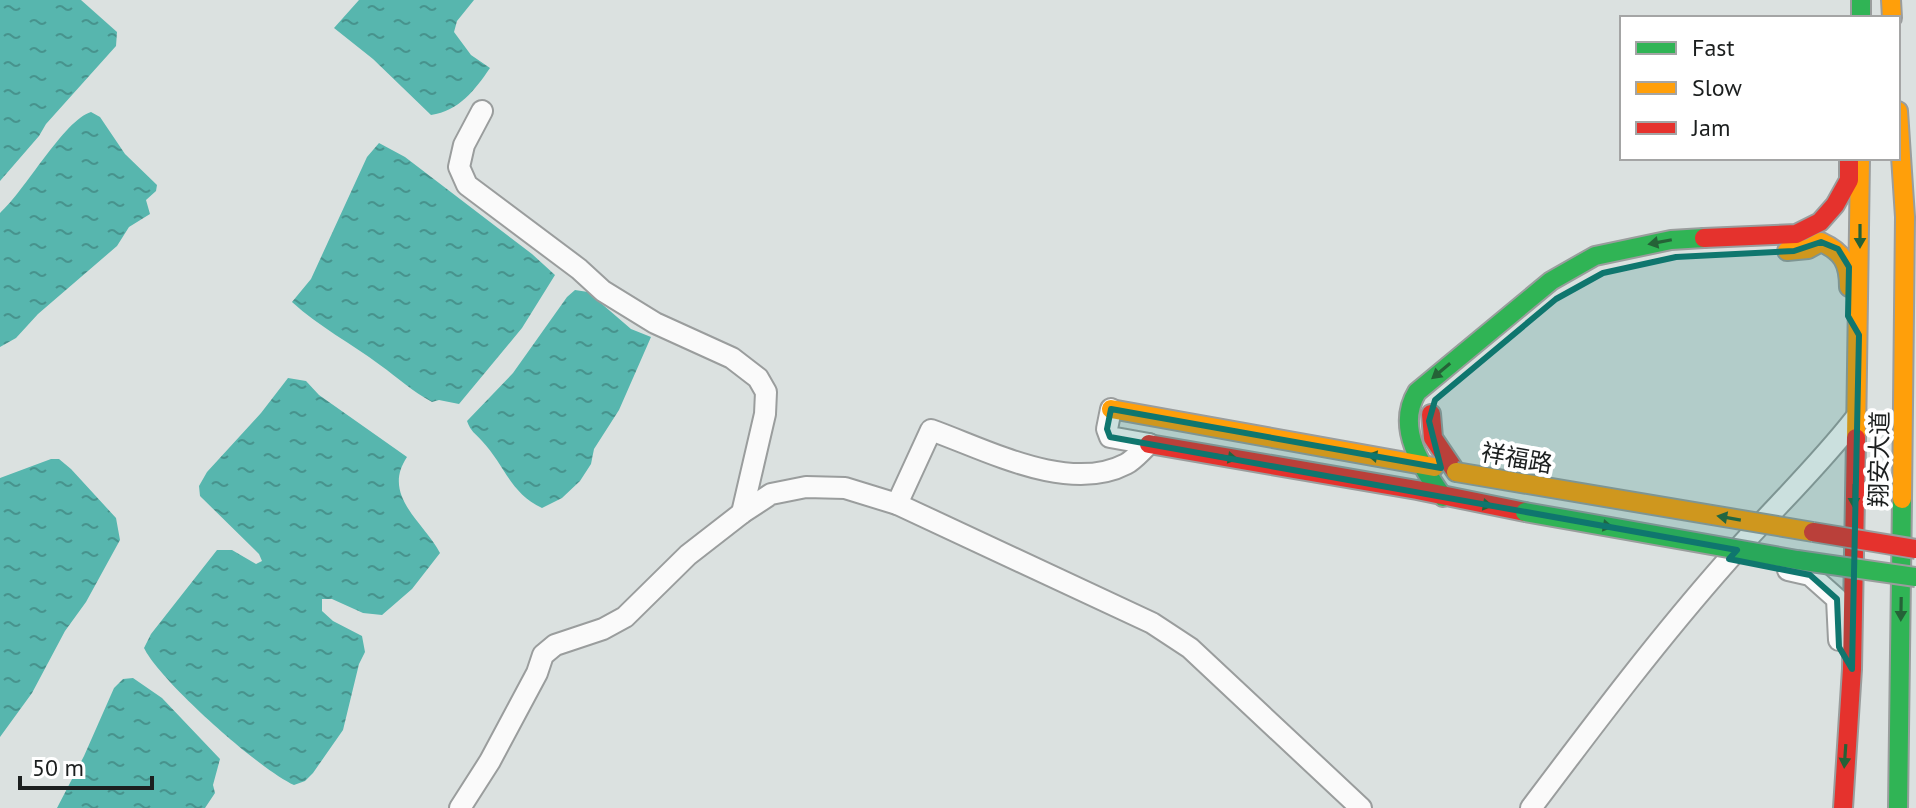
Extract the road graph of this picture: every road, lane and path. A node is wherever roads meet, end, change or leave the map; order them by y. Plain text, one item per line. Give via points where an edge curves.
1 (482, 111) dead end
2 (1900, 141) edge
3 (1849, 160) edge
4 (1860, 160) edge
5 (1603, 273) dead end
6 (1568, 293) dead end
7 (1859, 335) junction
8 (1111, 409) joint
9 (1855, 419) junction
10 (1149, 444) junction
11 (1420, 464) junction
12 (1456, 472) junction
13 (1443, 497) junction
14 (897, 504) junction
15 (742, 513) junction
16 (1916, 549) edge
17 (1729, 559) junction
18 (1916, 577) edge
19 (1852, 669) junction
20 (460, 808) edge
21 (1361, 808) edge
22 (1531, 808) edge
23 (1843, 808) edge
24 (1898, 808) edge

1 - 15 street via 459,167 467,185 603,291 655,323 732,358 758,378 766,392 765,414
2 -> 24 main road, 翔安大道 via 1905,217
3 -> 11 main road via 1849,180 1835,205 1820,222 1796,234 1671,240 1595,256 1551,281 1415,395 1408,424
4 -> 7 main road, 翔安大道
5 - 7 main road via 1676,257 1794,251 1821,242 1838,249 1849,267 1848,316
6 - 12 main road via 1435,400 1429,421 1437,451
7 - 9 main road, 翔安大道
8 - 10 street via 1110,437
11 -> 8 main road, 祥福路
9 - 17 street
9 -> 19 main road, 翔安大道
10 -> 13 main road
10 - 14 street via 1127,464 1092,475 1043,471 931,430
11 - 12 main road, 祥福路
11 - 13 main road
16 -> 12 main road, 祥福路, bridge
13 -> 18 main road, bridge
14 - 15 street via 845,488 806,487 771,494
14 - 21 street via 1165,631 1190,648
15 - 20 street via 688,555 625,617 555,645 543,655
17 - 19 street via 1810,575 1837,599 1839,647
17 - 22 street via 1640,663
19 -> 23 main road, 翔安大道

